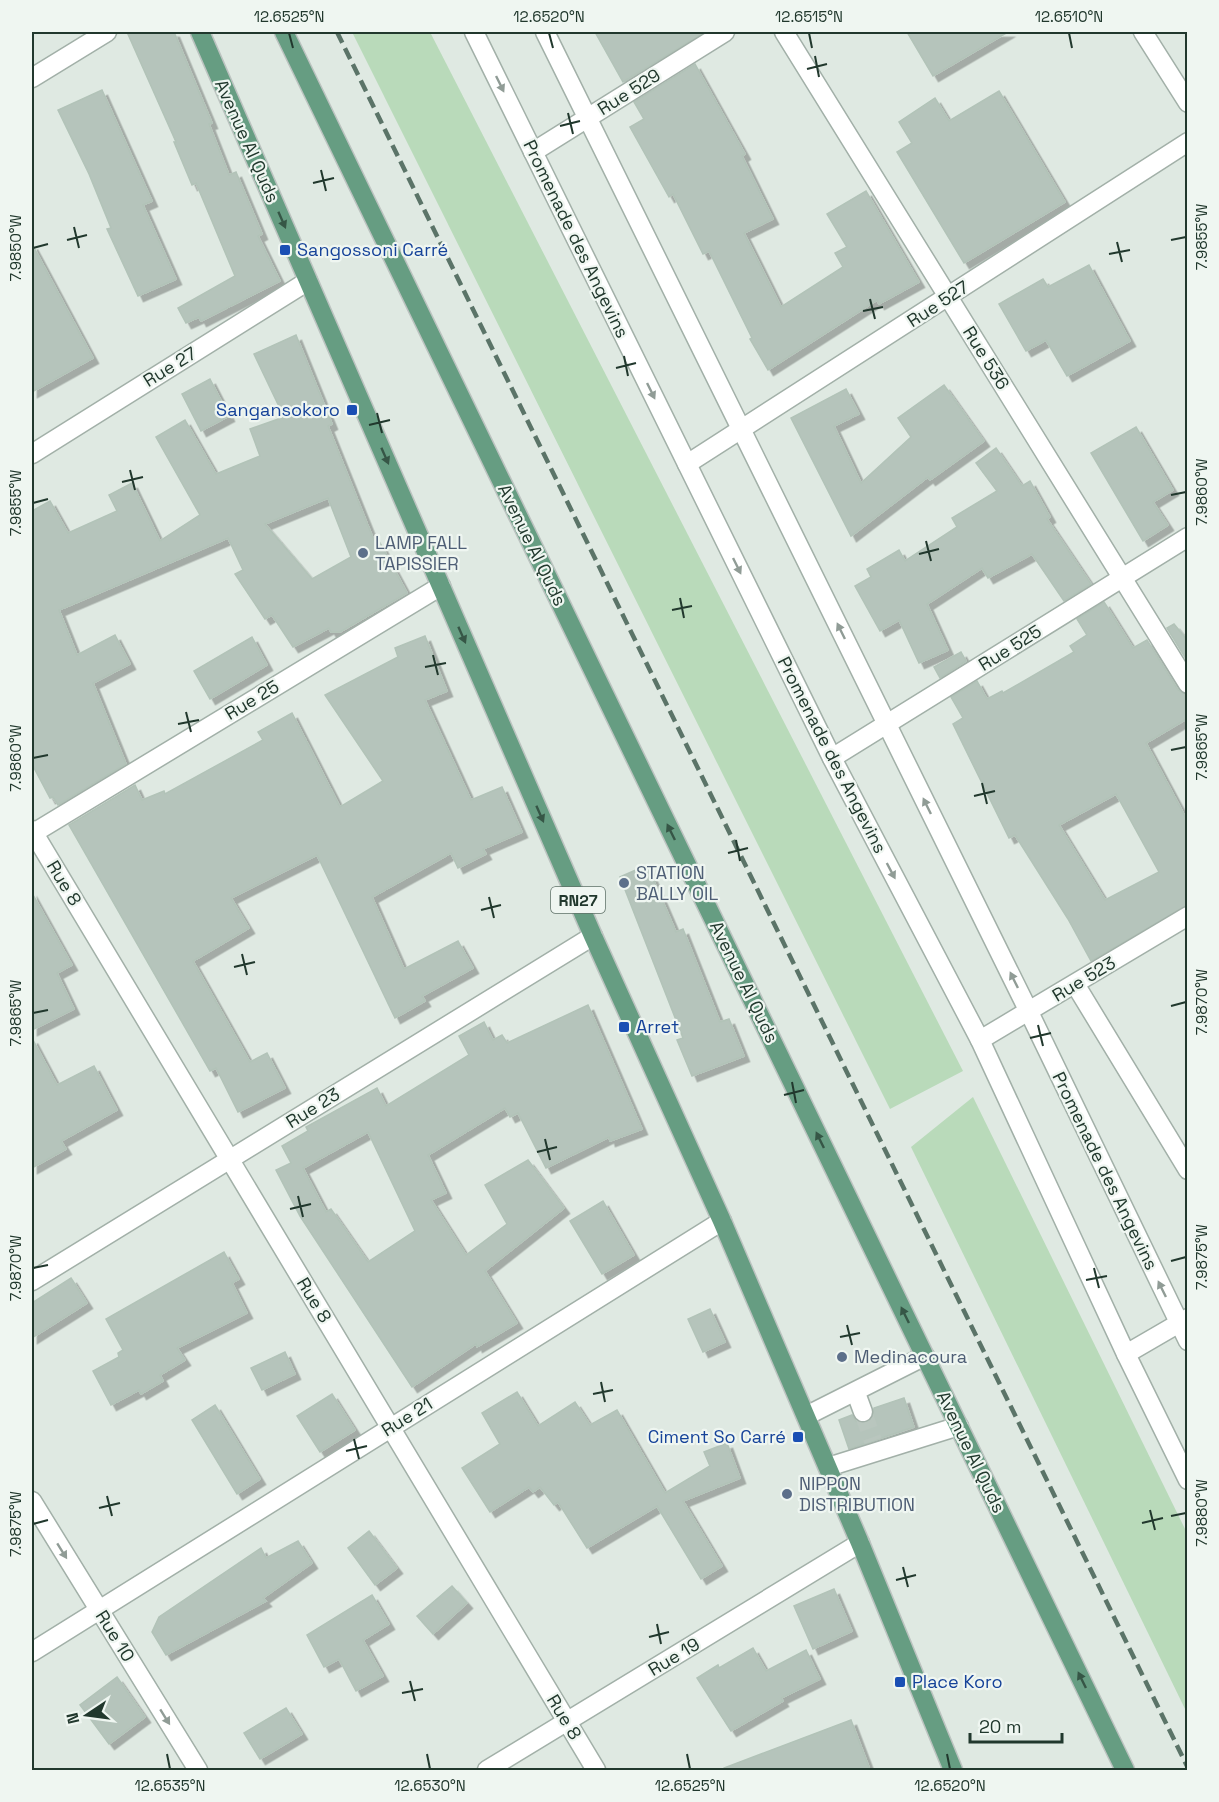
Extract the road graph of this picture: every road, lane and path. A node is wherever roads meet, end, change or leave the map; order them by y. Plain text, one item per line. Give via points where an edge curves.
1 (107, 32) edge
2 (200, 32) edge
3 (284, 32) edge
4 (474, 32) edge
5 (545, 32) edge
6 (725, 32) edge
7 (784, 32) edge
8 (1143, 32) edge
9 (32, 78) edge
10 (1188, 103) edge
11 (588, 118) junction
12 (1188, 142) edge
13 (533, 152) junction
14 (308, 280) junction
15 (948, 298) junction
16 (741, 429) junction
17 (32, 454) edge
18 (687, 464) junction
19 (1188, 537) edge
20 (1122, 578) junction
21 (441, 586) junction
22 (1188, 684) edge
23 (887, 724) junction
24 (832, 758) junction
25 (32, 832) edge
26 (1188, 916) edge
27 (593, 936) junction
28 (1075, 984) junction
29 (1029, 1012) junction
30 (980, 1040) junction
31 (230, 1159) junction
32 (1188, 1170) edge
33 (722, 1221) junction
34 (32, 1281) edge
35 (1183, 1321) edge
36 (1188, 1341) edge
37 (1126, 1354) junction
38 (925, 1356) junction
39 (856, 1393) junction
40 (863, 1412) tunnel mouth
41 (806, 1416) junction
42 (959, 1426) junction
43 (390, 1428) junction
44 (828, 1467) junction
45 (1188, 1480) edge
46 (32, 1501) edge
47 (860, 1543) junction
48 (99, 1610) junction
49 (32, 1652) edge
50 (567, 1722) junction
51 (198, 1770) edge
52 (487, 1770) edge
53 (596, 1770) edge
54 (953, 1770) edge
55 (1125, 1770) edge

1 - 9 street
2 -> 14 main road, Avenue Al Quds / RN27
38 -> 3 main road, Avenue Al Quds
4 -> 13 street, Promenade des Angevins
5 - 11 street, Promenade des Angevins
6 - 11 street, Rue 529
7 - 15 street, Rue 536
8 - 10 street
11 - 13 street, Rue 529
11 - 16 street, Promenade des Angevins
12 - 15 street, Rue 527
13 -> 18 street, Promenade des Angevins
14 - 17 street, Rue 27
14 -> 21 main road, Avenue Al Quds / RN27
15 - 16 street, Rue 527
15 - 20 street, Rue 536
16 - 18 street, Rue 527
23 -> 16 street, Promenade des Angevins
18 -> 24 street, Promenade des Angevins
19 - 20 street, Rue 525
20 - 22 street, Rue 536
20 - 23 street, Rue 525
21 - 25 street, Rue 25
21 -> 27 main road, Avenue Al Quds / RN27
23 - 24 street, Rue 525
29 -> 23 street, Promenade des Angevins
24 -> 30 street, Promenade des Angevins
25 - 31 street, Rue 8
26 - 28 street, Rue 523
27 - 31 street, Rue 23
27 - 33 main road, Avenue Al Quds / RN27
28 - 29 street, Rue 523
28 - 32 street
29 - 30 street, Rue 523
35 -> 29 street, Promenade des Angevins
30 - 37 street, Promenade des Angevins
31 - 34 street, Rue 23
31 - 43 street, Rue 8
33 - 41 main road, Avenue Al Quds / RN27
33 - 43 street, Rue 21
35 - 36 street, Promenade des Angevins
35 - 37 street
37 - 45 street, Promenade des Angevins
38 - 39 street
38 - 42 main road, Avenue Al Quds
39 - 40 street
39 - 41 street
41 - 44 main road, Avenue Al Quds / RN27
42 - 44 street via 875,1446
55 -> 42 main road, Avenue Al Quds
43 - 48 street, Rue 21
43 - 50 street, Rue 8
44 - 47 main road, Avenue Al Quds / RN27
46 -> 48 street, Rue 10
47 - 50 street, Rue 19
47 - 54 main road, Avenue Al Quds / RN27
48 - 49 street, Rue 21
48 -> 51 street, Rue 10
50 - 52 street, Rue 19
50 - 53 street, Rue 8

